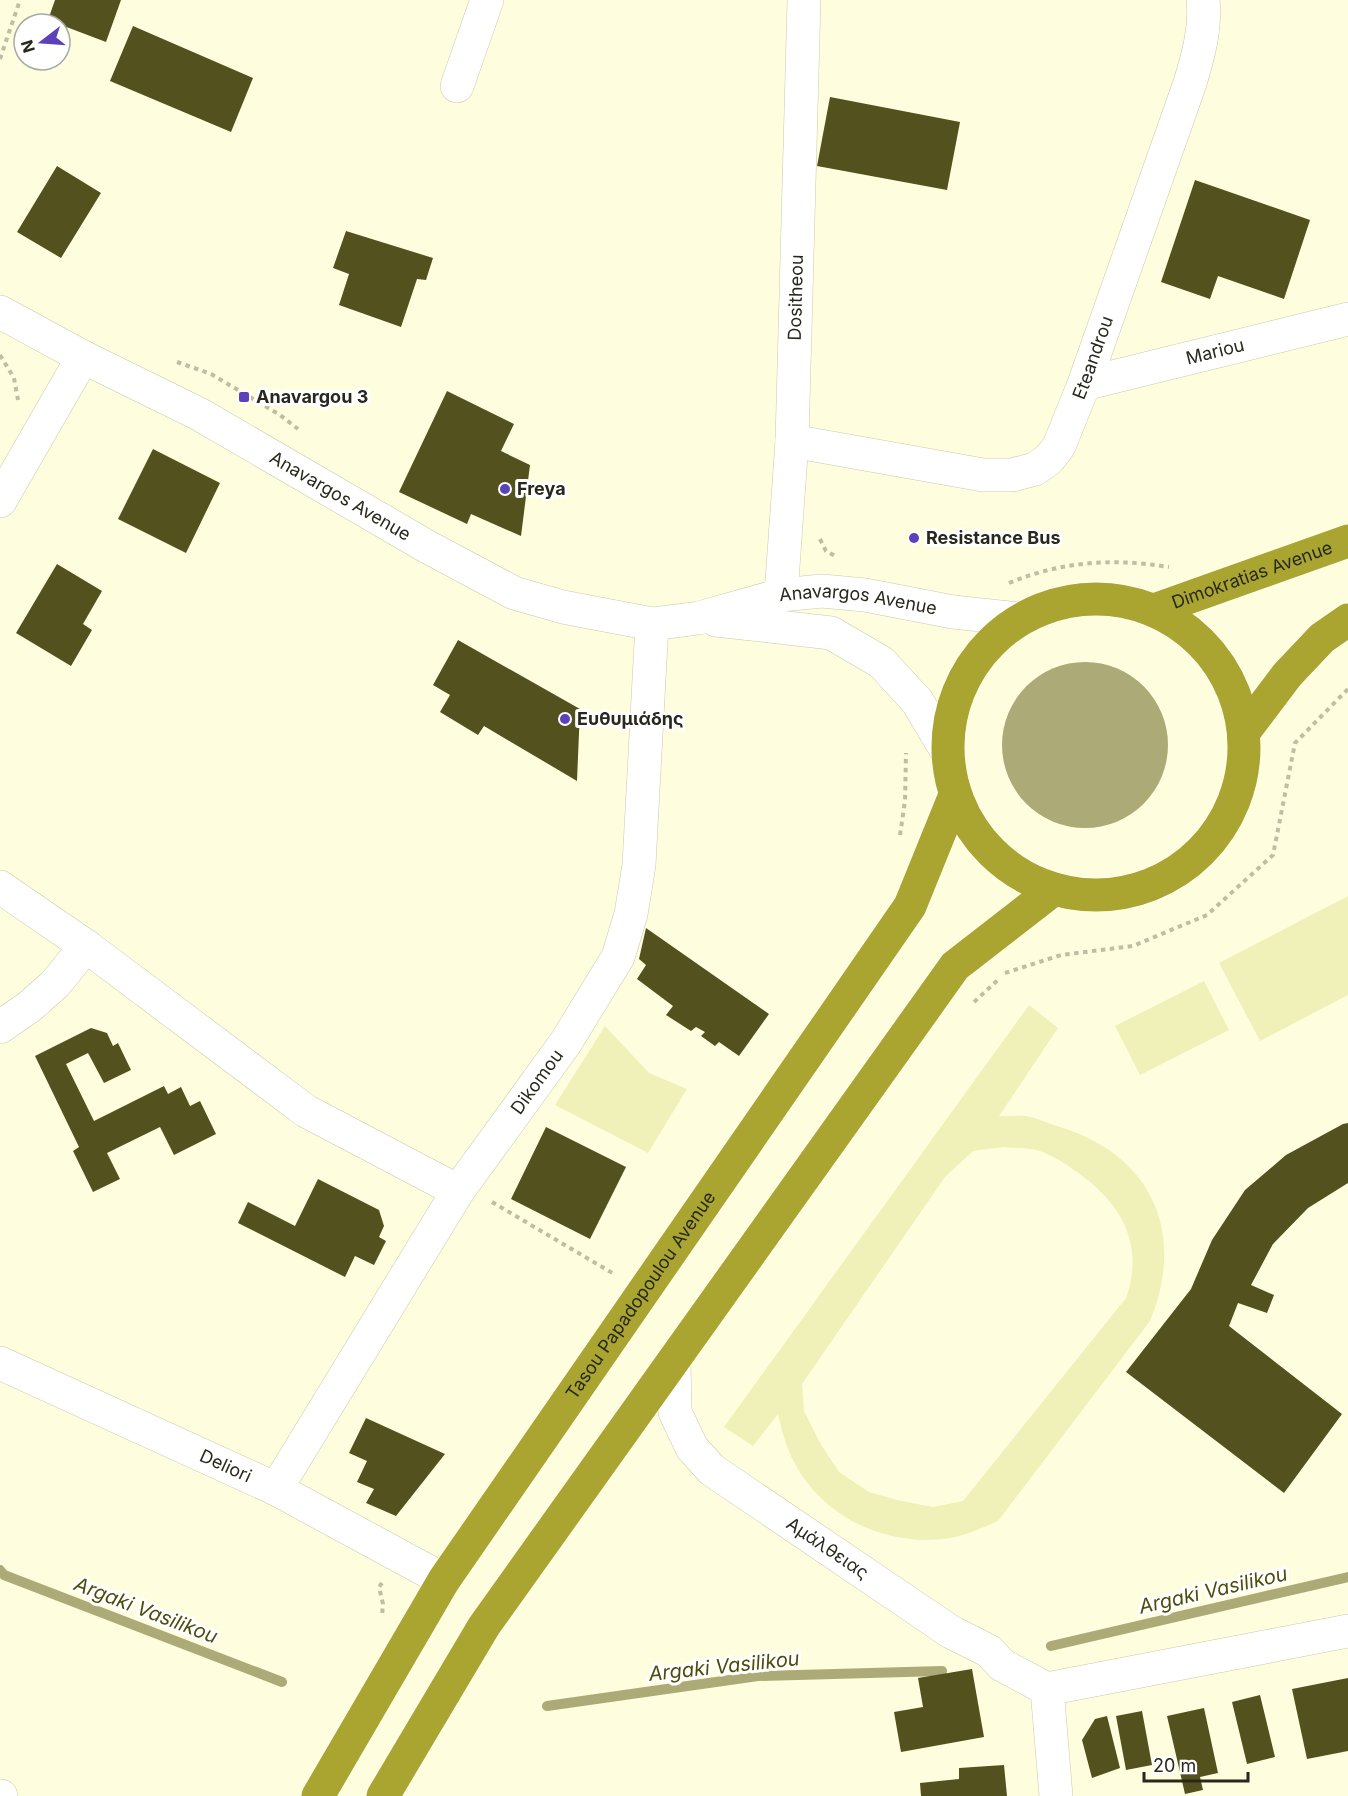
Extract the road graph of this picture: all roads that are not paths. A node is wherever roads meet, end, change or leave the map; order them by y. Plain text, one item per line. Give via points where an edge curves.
1 (487, 0) edge
2 (804, 0) edge
3 (1203, 0) edge
4 (457, 86) dead end
5 (0, 312) edge
6 (1348, 319) edge
7 (83, 357) junction
8 (1084, 384) junction
9 (792, 441) junction
10 (0, 501) edge
11 (1348, 541) edge
12 (781, 595) junction
13 (1154, 610) junction
14 (699, 618) junction
15 (1019, 619) junction
16 (1348, 620) edge
17 (652, 624) junction
18 (1244, 732) junction
19 (948, 753) junction
20 (955, 795) junction
21 (0, 887) edge
22 (1053, 890) junction
23 (86, 946) junction
24 (0, 1028) edge
25 (461, 1188) junction
26 (674, 1360) junction
27 (0, 1363) edge
28 (276, 1489) junction
29 (444, 1580) junction
30 (1348, 1631) edge
31 (1047, 1689) junction
32 (318, 1796) edge
33 (383, 1796) edge
34 (1056, 1796) edge

1 - 4 street
2 - 9 street, Dositheou
3 - 8 street, Eteandrou via 1202,43 1190,83
5 - 7 street, Anavargos Avenue
6 - 8 street, Mariou
7 - 10 street
7 - 17 street, Anavargos Avenue via 199,414 514,593
8 - 9 street, Eteandrou via 1059,446 1049,459 1035,470 1012,475 983,475
9 - 12 street, Dositheou
11 - 13 highway, Dimokratias Avenue
12 - 14 street, Anavargos Avenue
12 - 15 street, Anavargos Avenue via 822,591 865,595 953,612
13 - 15 highway via 1124,601 1093,598 1061,602
13 - 18 highway via 1188,631 1216,659 1235,694
14 - 17 street, Anavargos Avenue
14 - 19 street, Anavargos Avenue via 831,633 881,662 917,700
15 - 19 highway via 980,654 955,701
16 - 18 highway via 1322,638 1287,675
17 - 25 street, Dikomou via 639,865 631,914 618,957 566,1042
18 - 22 highway via 1241,781 1223,826 1191,862 1149,887 1101,896
19 - 20 highway
20 - 22 highway via 978,837 1011,869
20 - 29 highway, Tasou Papadopoulou Avenue via 910,906
21 - 23 street
22 - 26 highway via 955,966
23 - 24 street via 55,984
23 - 25 street via 306,1111
25 - 28 street, Dikomou
26 - 31 street, Αμάλθειας via 675,1412 692,1448 712,1470 951,1632 989,1651 1002,1665
26 - 33 highway via 484,1626
27 - 28 street, Deliori
28 - 29 street, Deliori
29 - 32 highway, Tasou Papadopoulou Avenue
30 - 31 street
31 - 34 street

